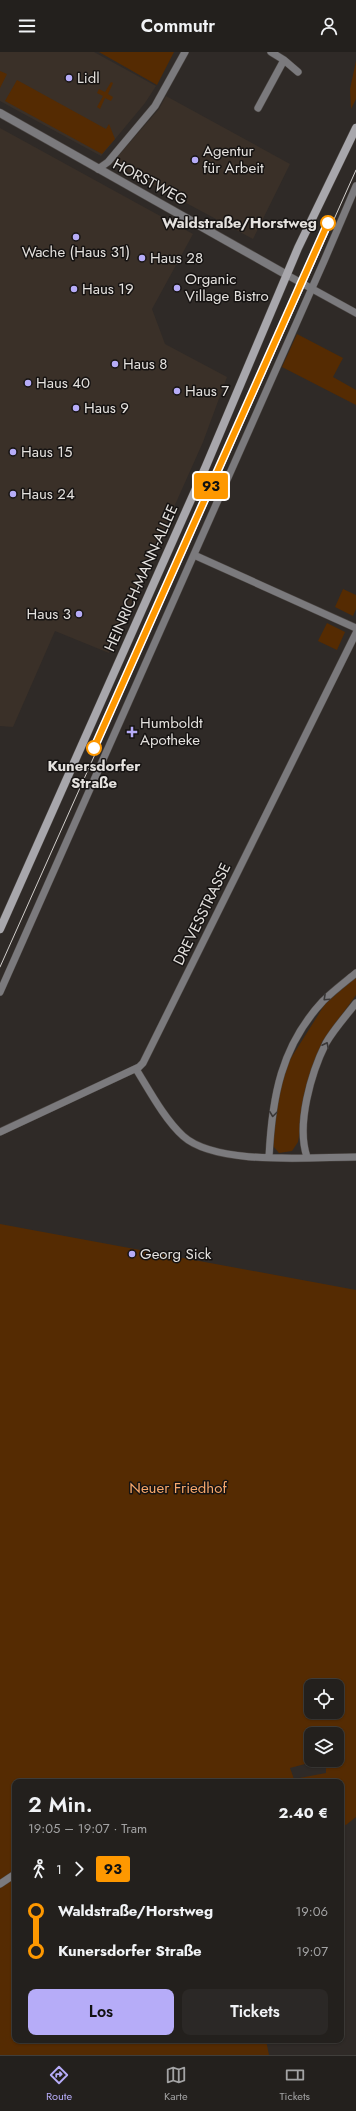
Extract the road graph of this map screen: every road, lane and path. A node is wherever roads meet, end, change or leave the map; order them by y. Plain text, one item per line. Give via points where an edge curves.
1 (185, 52) edge
2 (271, 52) edge
3 (284, 60) junction
4 (298, 72) dead end
5 (258, 108) dead end
6 (0, 113) edge
7 (356, 128) edge
8 (98, 169) junction
9 (356, 186) edge
10 (287, 275) junction
11 (312, 289) junction
12 (356, 313) edge
13 (194, 555) junction
14 (356, 628) edge
15 (356, 633) edge
16 (0, 929) edge
17 (356, 973) edge
18 (0, 992) edge
19 (356, 1003) edge
20 (136, 1069) junction
21 (0, 1132) edge
22 (269, 1157) junction
23 (307, 1157) junction
24 (356, 1157) edge
25 (12, 1876) edge
26 (0, 1884) edge

1 - 8 street via 155,106 108,162
2 - 3 street
3 - 4 street
3 - 5 street
6 - 8 street, HORSTWEG
7 - 10 main road, HEINRICH-MANN-ALLEE
8 - 10 street, HORSTWEG via 186,216
9 - 11 street
10 - 11 street
10 - 16 main road, HEINRICH-MANN-ALLEE via 206,466
11 - 12 street
11 - 13 street
13 - 14 street
13 - 18 street
15 - 20 street, DREVESSTRASSE via 143,1063
17 -> 22 street via 320,1004 289,1049 282,1066 275,1100
23 -> 19 street via 303,1146 305,1115 314,1071 327,1042
20 - 21 street, DREVESSTRASSE
20 - 22 street via 175,1128 188,1140 202,1148 217,1152
22 - 23 street
23 - 24 street
25 - 26 street

